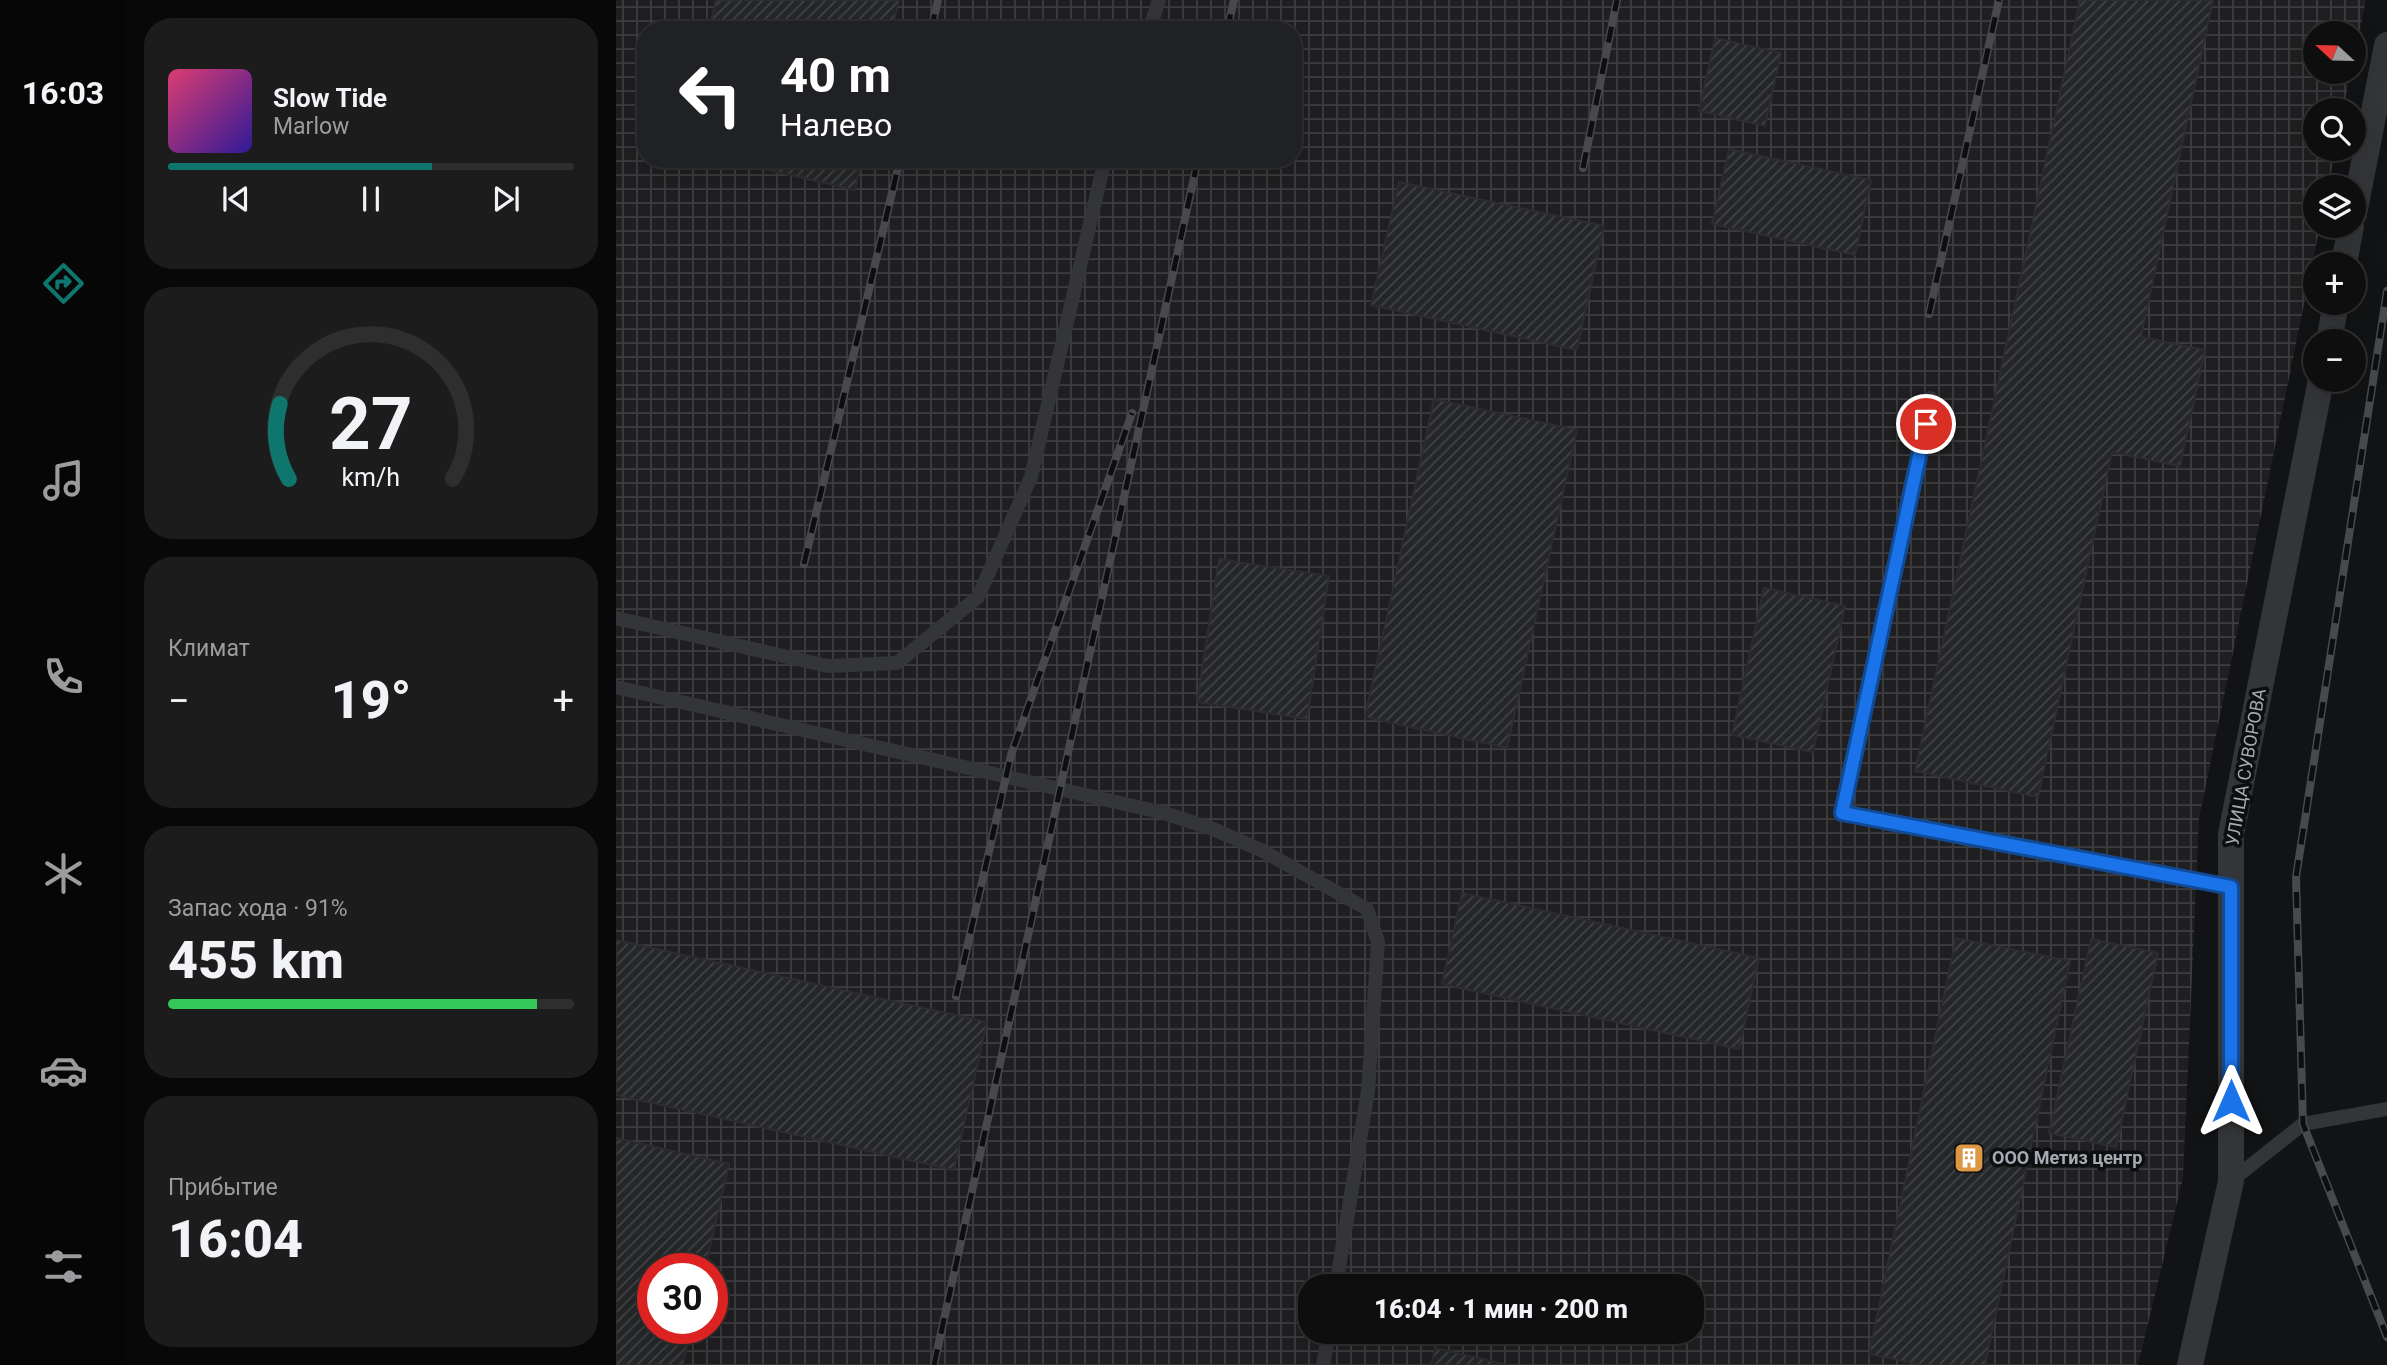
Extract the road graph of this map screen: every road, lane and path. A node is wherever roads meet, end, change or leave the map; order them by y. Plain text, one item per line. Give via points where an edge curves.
1 (1160, 0) edge
2 (1152, 21) edge
3 (2387, 46) edge
4 (1103, 168) edge
5 (2362, 175) edge
6 (2319, 392) edge
7 (1931, 398) dead end
8 (616, 618) edge
9 (616, 687) edge
10 (2231, 887) junction
11 (2387, 1109) edge
12 (2231, 1181) junction
13 (1338, 1274) edge
14 (1327, 1344) edge
15 (1323, 1365) edge
16 (2190, 1365) edge

1 - 2 lane
3 - 5 street
4 - 8 lane via 1031,477 978,597 897,663 828,666
6 - 10 street, УЛИЦА СУВОРОВА via 2231,834
7 - 10 lane via 1842,813
9 - 13 lane via 1164,813 1263,851 1367,909 1378,942 1368,1091
10 - 12 street, УЛИЦА СУВОРОВА
11 - 12 lane via 2303,1124
12 - 16 street, УЛИЦА СУВОРОВА
14 - 15 lane

